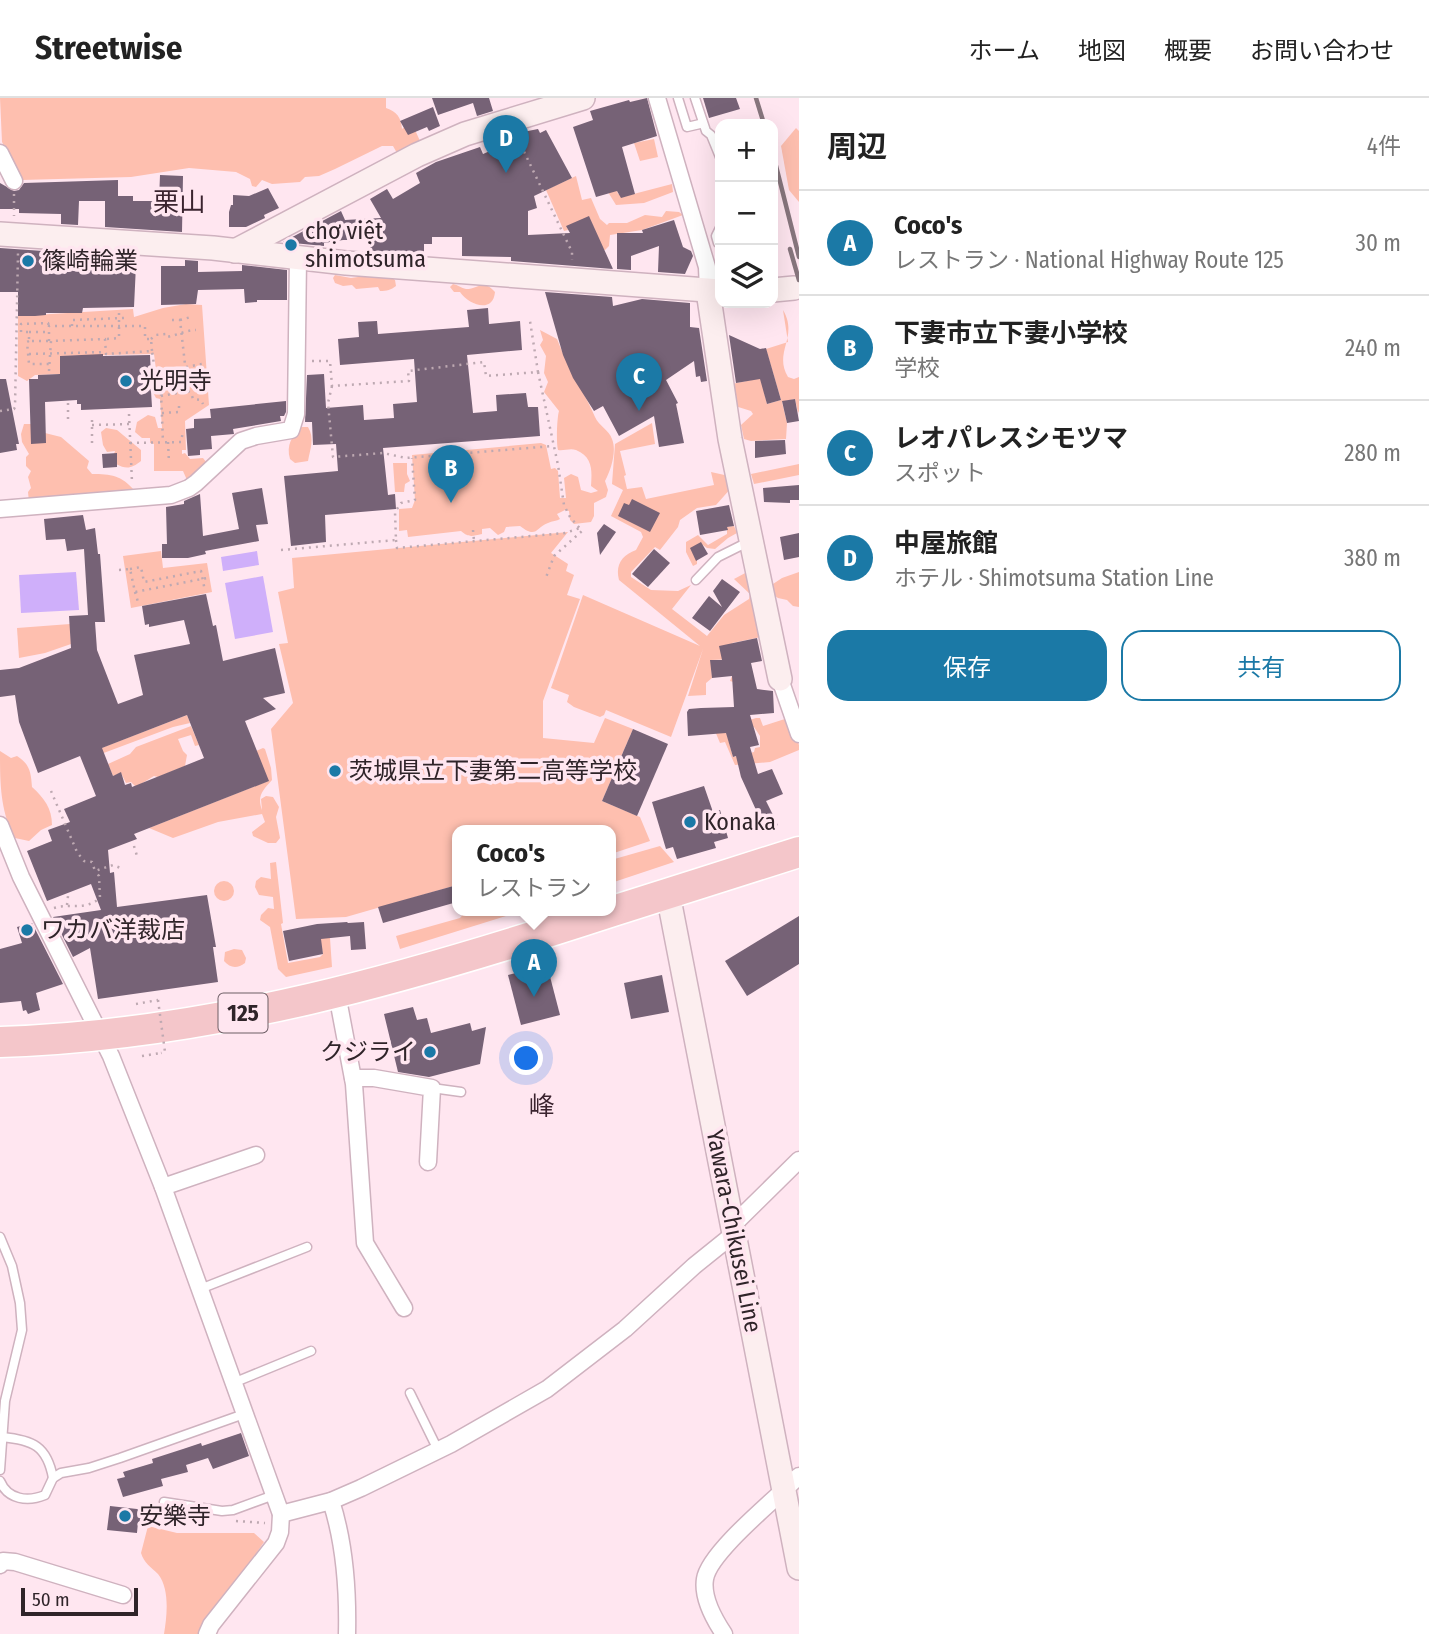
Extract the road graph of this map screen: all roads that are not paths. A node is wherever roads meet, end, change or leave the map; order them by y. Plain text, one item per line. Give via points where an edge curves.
1 (583, 98) edge
2 (657, 98) edge
3 (678, 98) edge
4 (695, 98) edge
5 (702, 121) junction
6 (715, 147) edge
7 (0, 153) edge
8 (14, 181) road end
9 (11, 231) edge
10 (235, 251) junction
11 (298, 258) junction
12 (714, 291) edge
13 (0, 509) edge
14 (751, 541) junction
15 (696, 580) dead end
16 (780, 679) joint
17 (799, 734) edge
18 (0, 825) edge
19 (799, 852) edge
20 (668, 894) junction
21 (616, 911) edge
22 (599, 916) edge
23 (337, 994) junction
24 (99, 1035) junction
25 (0, 1042) edge
26 (353, 1078) junction
27 (432, 1087) junction
28 (461, 1092) dead end
29 (256, 1155) dead end
30 (799, 1160) edge
31 (428, 1162) dead end
32 (163, 1187) junction
33 (734, 1229) junction
34 (0, 1237) edge
35 (307, 1247) dead end
36 (200, 1289) junction
37 (404, 1308) dead end
38 (311, 1350) dead end
39 (233, 1383) junction
40 (410, 1393) dead end
41 (244, 1414) junction
42 (2, 1437) junction
43 (438, 1450) junction
44 (0, 1470) edge
45 (53, 1478) junction
46 (0, 1481) edge
47 (791, 1483) edge
48 (274, 1495) junction
49 (331, 1501) junction
50 (164, 1502) dead end
51 (281, 1514) junction
52 (0, 1565) edge
53 (799, 1568) edge
54 (123, 1595) dead end
55 (207, 1634) edge
56 (347, 1634) edge
57 (724, 1634) edge

1 - 10 main road via 465,134 417,155
2 - 12 street
3 - 5 lane via 687,127
4 - 5 lane
5 - 6 lane
7 - 8 street
9 - 10 main road
10 - 11 main road
11 - 12 main road
11 - 13 street via 296,418 291,430 241,441 182,492
12 - 14 main road via 724,406
14 - 15 lane via 718,557
14 - 16 main road
16 - 17 street
18 - 24 street
19 - 20 highway, 125
20 - 21 highway, 125
20 - 33 main road, Yawara-Chikusei Line
22 - 23 highway, 125
23 - 24 highway, 125 via 218,1019
23 - 26 street
24 - 25 highway, 125
24 - 32 street
26 - 27 street
26 - 37 street via 365,1243
27 - 28 lane
27 - 31 street
29 - 32 street
30 - 33 street
32 - 36 street
33 - 43 street via 570,1373
33 - 47 main road, Yawara-Chikusei Line
34 - 42 lane via 12,1266 22,1330 8,1380
35 - 36 lane
36 - 39 street
38 - 39 lane
39 - 41 street
40 - 43 lane
41 - 45 lane
41 - 48 street
42 - 44 lane
42 - 45 lane via 26,1440 44,1451
43 - 49 street
45 - 46 lane via 45,1495 21,1500
47 - 53 main road, Yawara-Chikusei Line
47 - 57 street via 708,1570 709,1604
48 - 50 lane via 222,1511
48 - 51 street
49 - 51 street
49 - 56 street via 344,1556
51 - 55 street via 276,1543
52 - 54 street via 15,1562

